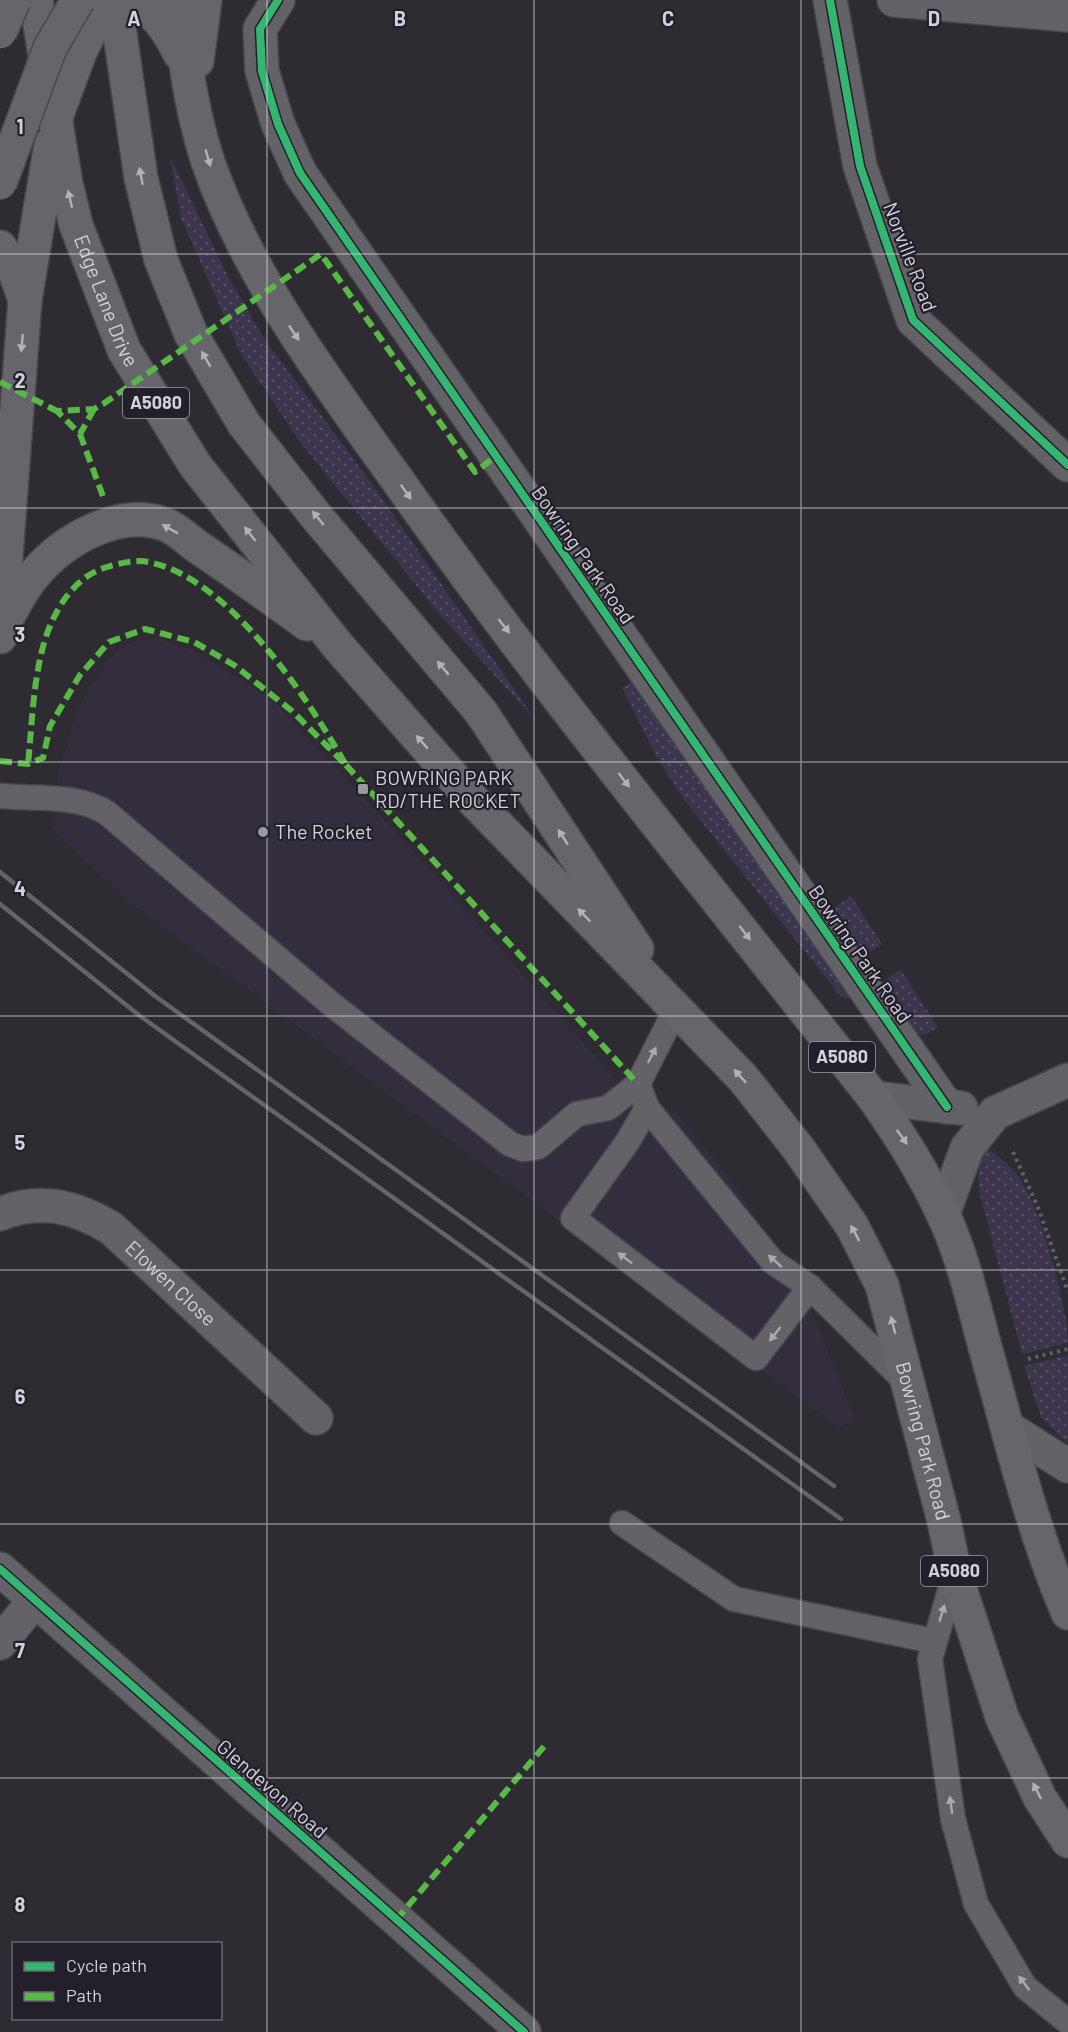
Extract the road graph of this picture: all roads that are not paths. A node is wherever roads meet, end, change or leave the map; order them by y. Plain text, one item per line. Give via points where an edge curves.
1 (14, 0) edge
2 (28, 0) edge
3 (36, 0) edge
4 (66, 0) edge
5 (78, 0) edge
6 (106, 0) edge
7 (116, 0) edge
8 (137, 0) edge
9 (178, 0) edge
10 (205, 0) edge
11 (278, 0) edge
12 (830, 0) edge
13 (894, 0) edge
14 (1068, 15) edge
15 (0, 22) edge
16 (0, 32) edge
17 (186, 68) junction
18 (192, 102) junction
19 (55, 119) junction
20 (0, 183) edge
21 (0, 247) edge
22 (25, 300) junction
23 (1068, 465) edge
24 (1, 632) edge
25 (0, 637) edge
26 (338, 646) junction
27 (0, 796) edge
28 (676, 1009) junction
29 (1068, 1080) edge
30 (638, 1084) junction
31 (874, 1098) junction
32 (947, 1107) junction
33 (647, 1108) junction
34 (995, 1113) junction
35 (0, 1214) edge
36 (943, 1214) junction
37 (810, 1287) junction
38 (910, 1386) junction
39 (316, 1418) dead end
40 (1008, 1428) junction
41 (1068, 1466) edge
42 (622, 1523) dead end
43 (0, 1569) edge
44 (955, 1573) junction
45 (34, 1601) junction
46 (1068, 1612) edge
47 (933, 1641) junction
48 (0, 1643) edge
49 (1068, 1841) edge
50 (1068, 2022) edge
51 (524, 2032) edge

1 - 16 highway, bridge
2 - 15 highway
3 - 19 highway, Edge Lane Drive / A5080
4 - 19 highway
5 - 20 highway, bridge via 50,48
6 - 19 highway
28 -> 7 highway via 481,712 244,424 191,334 161,260 141,178
8 - 17 highway via 168,30
9 - 17 highway, A5080
10 - 18 highway
11 - 32 street, Bowring Park Road via 260,29 262,71 278,124 300,173
12 - 23 street, Norville Road via 860,166 913,320
13 - 14 street
17 - 18 highway, A5080
18 -> 31 highway, A5080 via 214,179 252,264 292,330 468,580
19 - 22 highway
26 -> 19 highway, Edge Lane Drive / A5080 via 195,465 124,350 76,225
21 - 22 highway via 14,269
22 -> 24 highway
24 - 25 highway
26 -> 24 highway via 165,524 132,520 103,526 60,551 19,594
28 -> 26 highway, Bowring Park Road / A5080 via 473,800
27 - 30 lane via 94,804 330,1003 510,1144 523,1149 538,1147 578,1114 608,1108
30 -> 28 lane
38 -> 28 highway, Bowring Park Road / A5080 via 882,1285 852,1226 743,1078
29 - 34 street
30 - 33 lane
31 - 32 street
31 -> 36 highway, A5080 via 910,1148
32 - 34 street
37 -> 33 lane via 773,1262
37 -> 33 lane via 756,1358 573,1218
34 - 36 street via 967,1148
35 - 39 street, Elowen Close via 40,1204 66,1207 111,1228
36 - 40 highway, A5080
37 - 38 lane
38 - 44 highway, Bowring Park Road / A5080
40 - 41 street
40 - 46 highway, A5080 via 1026,1498
42 - 47 lane via 734,1599
43 - 45 street, Glendevon Road
47 -> 44 lane
49 -> 44 highway, Bowring Park Road / A5080 via 1040,1798 1002,1717
45 - 48 street
45 - 51 street, Glendevon Road
50 -> 47 lane via 1025,1987 976,1904 953,1819 930,1659

